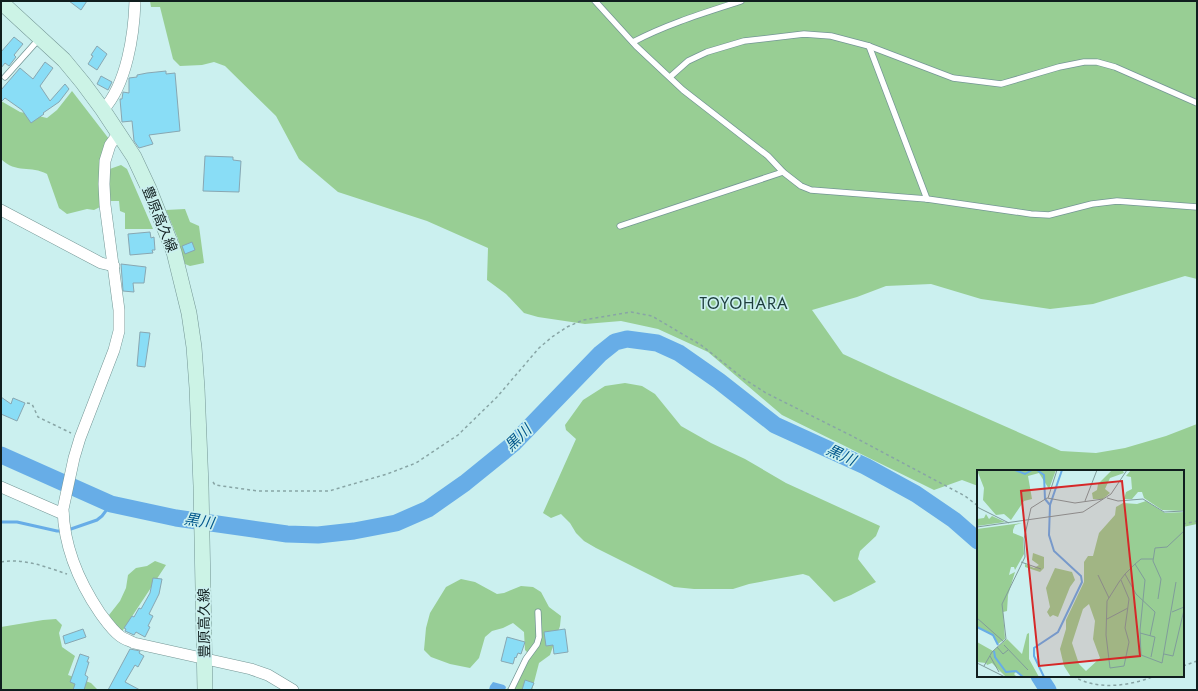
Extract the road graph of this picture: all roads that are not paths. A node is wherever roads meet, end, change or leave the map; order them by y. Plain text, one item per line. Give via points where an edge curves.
1 (135, 1) edge
2 (595, 1) edge
3 (741, 1) edge
4 (1, 2) edge
5 (40, 38) junction
6 (633, 42) junction
7 (869, 46) junction
8 (5, 77) dead end
9 (670, 77) junction
10 (1197, 103) edge
11 (104, 110) junction
12 (118, 134) junction
13 (783, 172) junction
14 (927, 199) junction
15 (1197, 207) edge
16 (1, 210) edge
17 (620, 226) dead end
18 (114, 266) junction
19 (1, 487) edge
20 (63, 514) junction
21 (538, 612) dead end
22 (204, 658) junction
23 (205, 690) edge
24 (292, 690) edge
25 (511, 690) edge

1 - 11 street via 132,41 128,56 115,92
2 - 6 lane
3 - 6 lane via 683,20
4 - 5 main road, 豊原高久線
5 - 8 lane
5 - 11 main road, 豊原高久線 via 64,60
6 - 9 lane
7 - 9 lane via 831,36 804,34 757,39 707,52 688,61
7 - 10 lane via 953,78 1001,84 1084,62 1097,62 1115,67
7 - 14 lane
9 - 13 lane via 768,156
11 - 12 main road, 豊原高久線
12 - 18 street via 110,145 105,161 105,204
12 - 22 main road, 豊原高久線 via 134,157 174,252 189,313 206,482 203,556
13 - 14 lane via 801,186 811,190
13 - 17 lane
14 - 15 lane via 1031,214 1049,214 1117,201
16 - 18 street via 101,263
18 - 20 street via 119,331 80,438
19 - 20 street
20 - 22 street via 67,539 79,578 107,624 120,636 134,643
21 - 25 lane via 537,644 526,659
22 - 23 main road, 豊原高久線
22 - 24 street via 268,675

